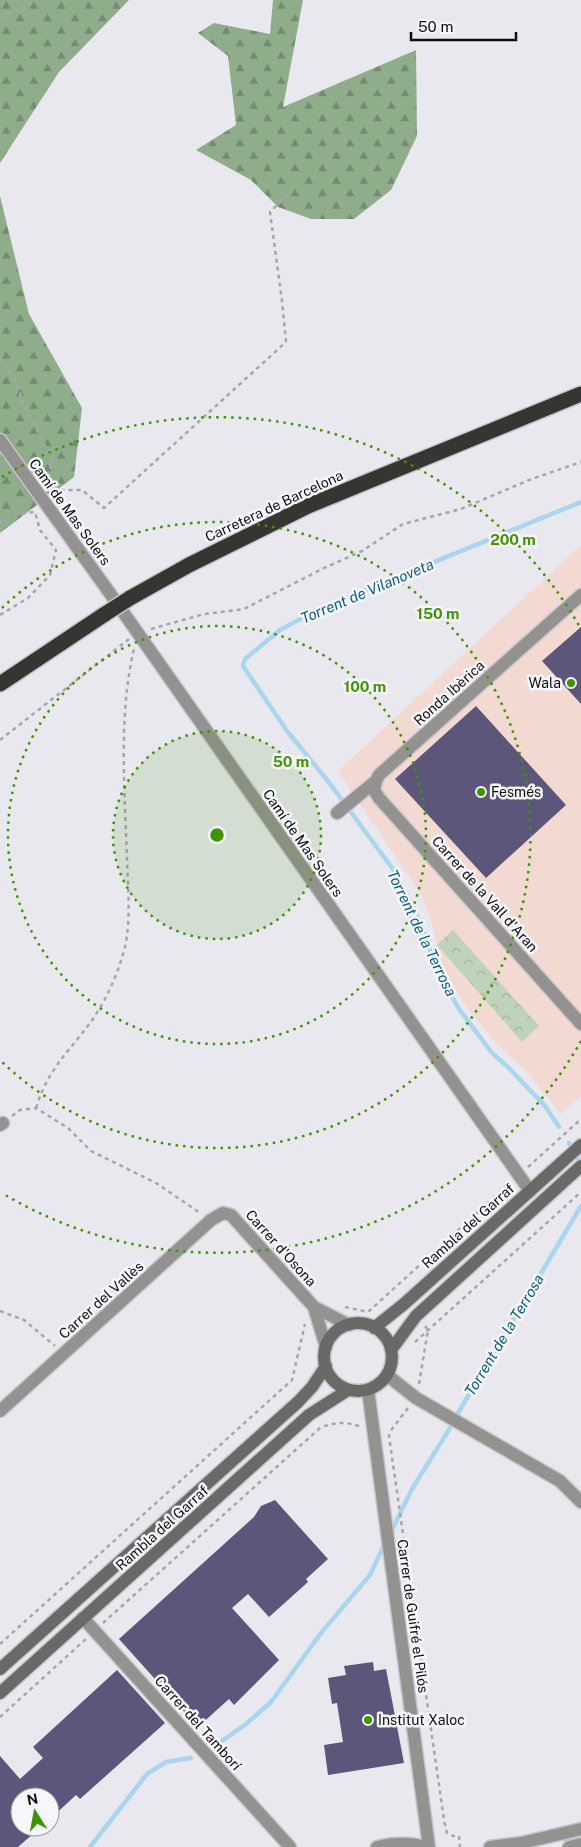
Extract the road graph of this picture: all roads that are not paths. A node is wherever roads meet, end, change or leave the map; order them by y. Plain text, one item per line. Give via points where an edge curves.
1 (581, 394) edge
2 (0, 440) edge
3 (581, 594) edge
4 (0, 684) edge
5 (376, 781) junction
6 (336, 813) dead end
7 (581, 1024) edge
8 (581, 1145) edge
9 (578, 1169) edge
10 (530, 1191) junction
11 (223, 1213) joint
12 (314, 1307) junction
13 (349, 1325) junction
14 (374, 1328) junction
15 (326, 1347) junction
16 (391, 1350) junction
17 (326, 1366) junction
18 (387, 1375) junction
19 (348, 1390) junction
20 (368, 1390) junction
21 (0, 1411) edge
22 (581, 1502) edge
23 (83, 1618) junction
24 (0, 1669) edge
25 (0, 1693) edge
26 (581, 1829) edge
27 (581, 1844) edge
28 (290, 1847) edge
29 (376, 1847) edge
30 (425, 1847) edge
31 (429, 1847) edge
32 (490, 1847) edge
33 (569, 1847) edge

1 - 4 highway, Carretera de Barcelona, bridge via 308,506 189,564 130,598
2 - 10 street, Camí de Mas Solers
3 - 5 street, Ronda Ibèrica
5 - 6 street, Ronda Ibèrica
5 - 7 street, Carrer de la Vall d'Aran via 374,790 379,798
8 - 10 street, Rambla del Garraf
9 - 16 street via 416,1316
10 - 14 street, Rambla del Garraf
11 - 12 street, Carrer d'Osona via 231,1215
11 - 21 street, Carrer del Vallès via 211,1220
12 - 13 street, Carrer d'Osona
12 - 15 street, Carrer d'Osona
13 - 14 street
13 - 15 street via 335,1333
14 - 16 street via 385,1337
15 - 17 street
16 - 18 street via 392,1364
17 - 19 street via 334,1381
17 - 24 street, Rambla del Garraf via 298,1402
18 - 20 street
18 - 22 street via 416,1398 560,1481
19 - 20 street
19 - 23 street, Rambla del Garraf via 309,1415
20 - 31 street, Carrer de Guifré el Pilós
23 - 25 street, Rambla del Garraf
23 - 28 street, Carrer del Tamborí
26 - 32 street
27 - 33 street
29 - 30 street via 399,1843

